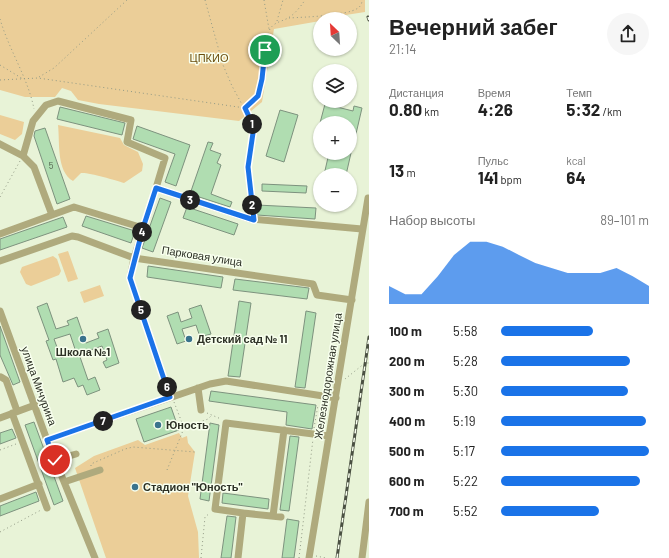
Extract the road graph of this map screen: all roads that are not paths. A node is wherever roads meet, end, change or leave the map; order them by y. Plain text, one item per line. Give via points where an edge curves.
1 (0, 144) edge
2 (23, 156) junction
3 (156, 188) junction
4 (368, 198) edge
5 (52, 215) junction
6 (143, 228) junction
7 (362, 229) junction
8 (0, 234) edge
9 (134, 258) junction
10 (0, 261) edge
11 (352, 300) junction
12 (0, 311) edge
13 (0, 376) edge
14 (198, 388) junction
15 (336, 398) junction
16 (172, 399) junction
17 (35, 405) junction
18 (201, 410) dead end
19 (15, 412) junction
20 (0, 418) edge
21 (284, 430) junction
22 (330, 436) junction
23 (47, 440) junction
24 (76, 454) dead end
25 (55, 460) junction
26 (97, 471) road end
27 (64, 482) junction
28 (39, 484) junction
29 (0, 498) edge
30 (369, 502) edge
31 (47, 508) road end
32 (243, 513) junction
33 (273, 516) junction
34 (281, 517) dead end
35 (95, 558) edge
36 (238, 558) edge
37 (309, 558) edge
38 (362, 558) edge

1 - 2 street
2 - 3 street via 33,121 46,105 58,101 131,120 127,142 165,158
2 - 5 street via 34,167
3 - 6 street
3 - 7 street via 254,220
4 - 7 street, Железнодорожная улица
5 - 6 street via 74,207
5 - 8 street
6 - 9 street
7 - 11 street, Железнодорожная улица
9 - 10 street, Парковая улица via 72,236
9 - 11 street, Парковая улица via 313,284 317,295
9 - 16 street via 130,278
11 - 15 street, Железнодорожная улица
12 - 17 street, улица Мичурина
13 - 19 street via 6,380
14 - 15 street via 226,381
14 - 16 street
14 - 18 street
15 - 22 street, Железнодорожная улица
16 - 23 street
17 - 19 street
17 - 23 street, улица Мичурина
19 - 20 street
19 - 28 street
21 - 22 street
21 - 32 street via 226,423 215,509
21 - 33 street
22 - 37 street, Железнодорожная улица
23 - 25 street, улица Мичурина
24 - 25 street
25 - 27 street, улица Мичурина
26 - 27 street
27 - 35 street, улица Мичурина
28 - 29 street
28 - 31 street
30 - 38 street
32 - 33 street
32 - 36 street
33 - 34 street

